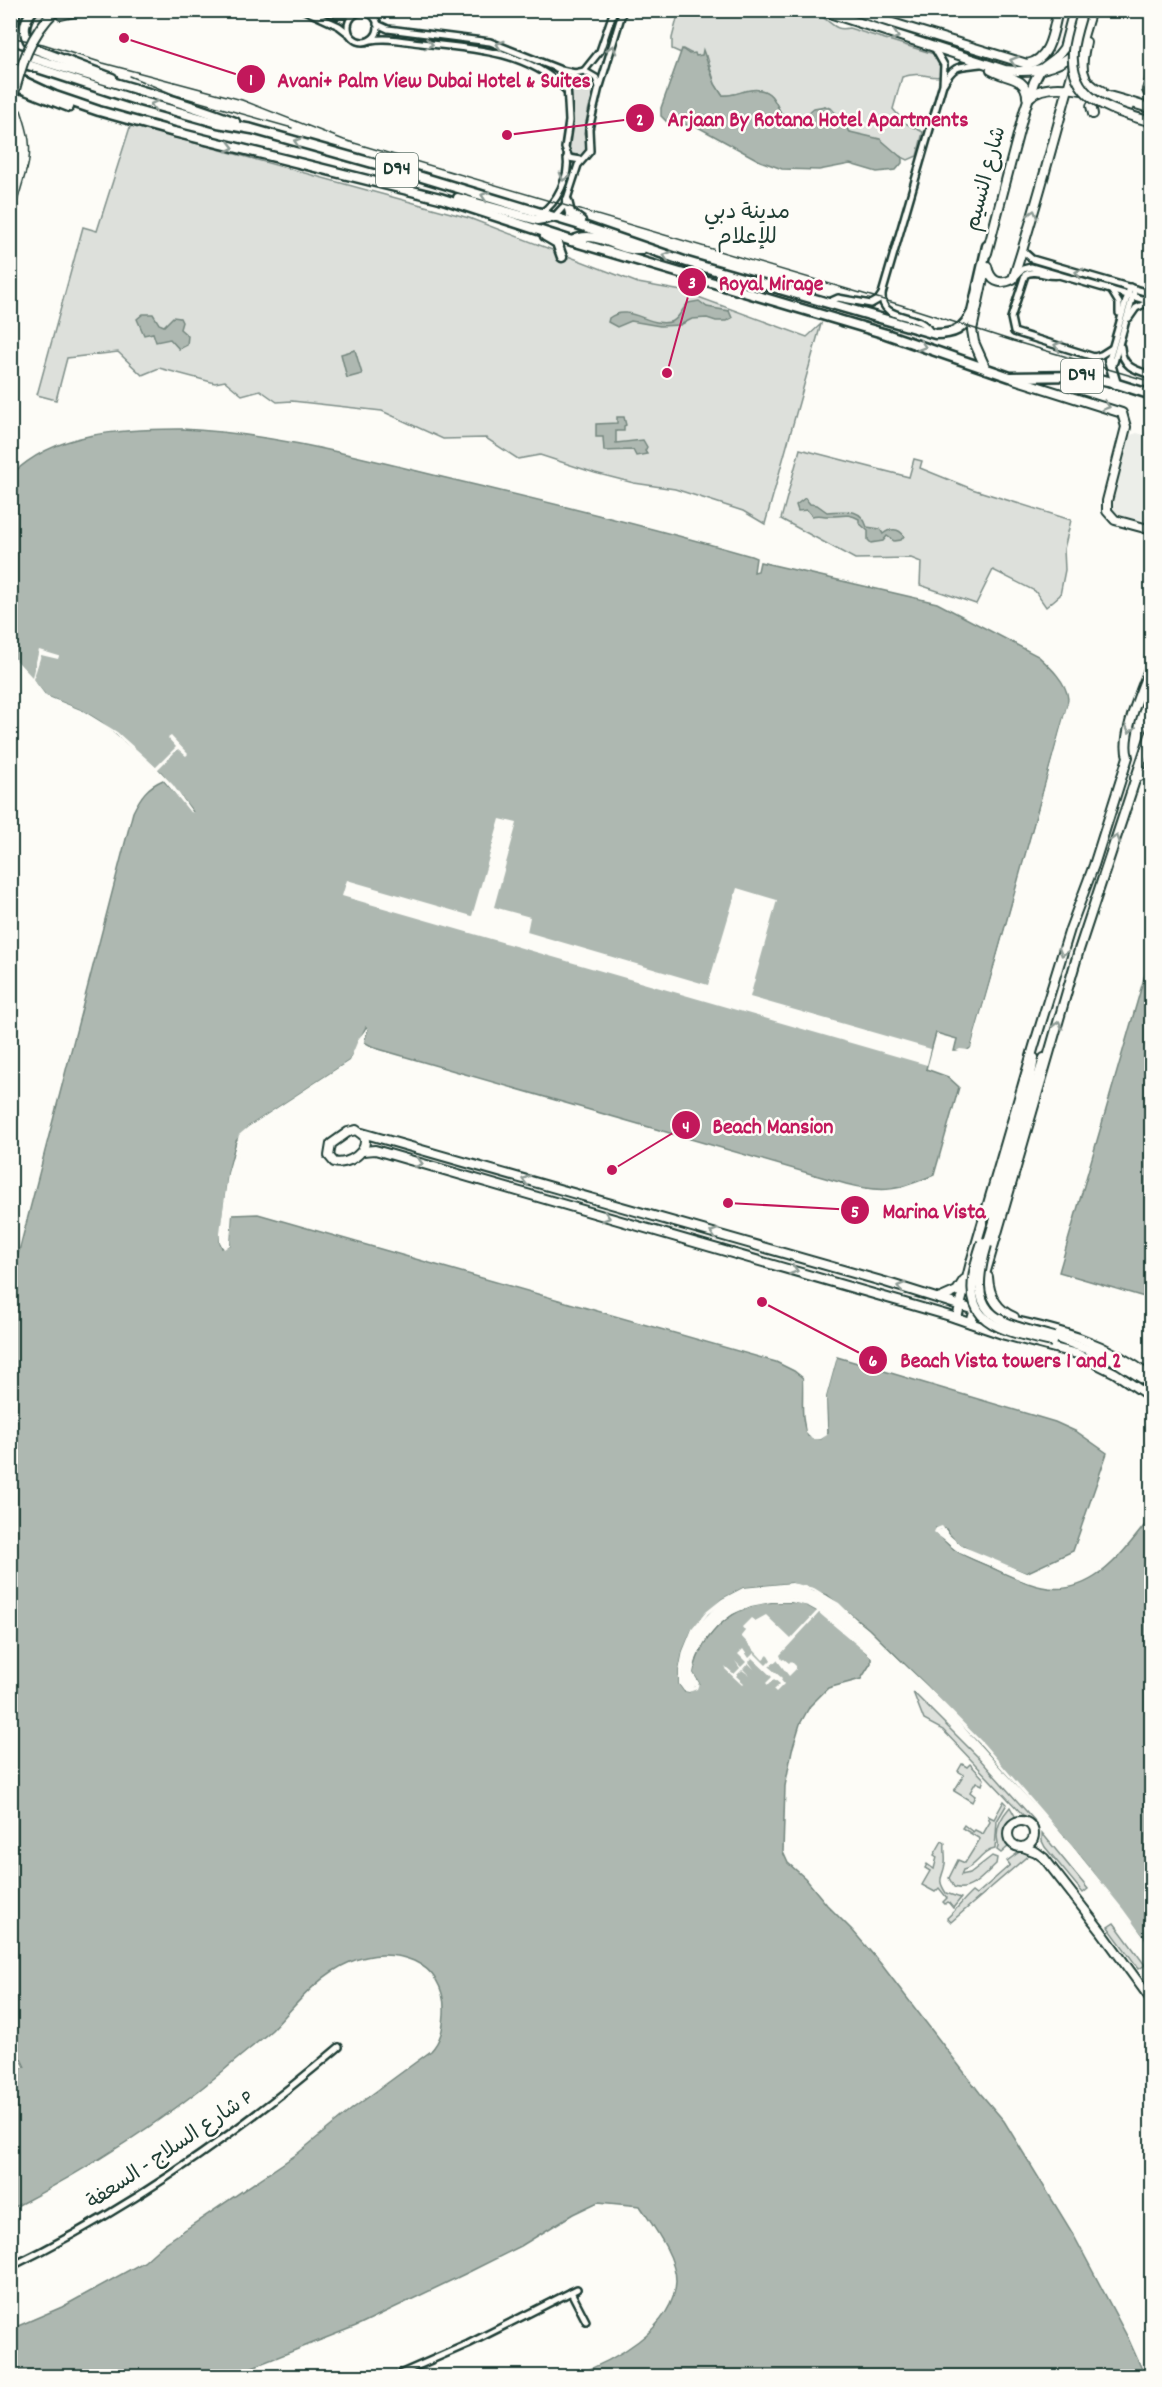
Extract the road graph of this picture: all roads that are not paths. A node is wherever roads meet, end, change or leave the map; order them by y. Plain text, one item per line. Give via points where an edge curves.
1 (15, 10) edge
2 (33, 10) edge
3 (83, 10) edge
4 (304, 10) edge
5 (325, 10) edge
6 (614, 10) edge
7 (623, 10) edge
8 (820, 10) edge
9 (1058, 10) edge
10 (1074, 10) edge
11 (1083, 10) edge
12 (1091, 10) edge
13 (852, 11) edge
14 (358, 12) edge
15 (59, 13) edge
16 (375, 14) edge
17 (1087, 21) junction
18 (378, 24) junction
19 (10, 28) edge
20 (349, 34) junction
21 (371, 40) junction
22 (935, 49) junction
23 (10, 50) edge
24 (1079, 50) junction
25 (10, 59) edge
26 (983, 64) junction
27 (1040, 70) junction
28 (1152, 70) edge
29 (584, 71) junction
30 (574, 73) junction
31 (10, 75) edge
32 (10, 84) edge
33 (943, 84) junction
34 (599, 87) junction
35 (1046, 88) junction
36 (566, 90) junction
37 (1068, 90) junction
38 (1111, 97) junction
39 (1028, 100) junction
40 (174, 101) junction
41 (1152, 105) edge
42 (1140, 106) junction
43 (10, 108) edge
44 (1152, 109) edge
45 (1093, 114) dead end
46 (1152, 122) edge
47 (1059, 125) junction
48 (252, 129) junction
49 (174, 132) junction
50 (567, 155) junction
51 (581, 160) junction
52 (440, 198) junction
53 (567, 201) junction
54 (541, 213) junction
55 (554, 217) junction
56 (527, 226) junction
57 (608, 236) junction
58 (572, 241) junction
59 (987, 246) junction
60 (647, 249) junction
61 (1023, 250) junction
62 (562, 257) dead end
63 (987, 264) junction
64 (1059, 275) junction
65 (1013, 279) junction
66 (1132, 288) junction
67 (1111, 291) junction
68 (882, 294) junction
69 (1152, 294) edge
70 (1130, 296) junction
71 (829, 302) junction
72 (1150, 302) edge
73 (1124, 327) junction
74 (1117, 332) junction
75 (932, 333) junction
76 (1120, 342) junction
77 (1112, 348) junction
78 (1108, 360) junction
79 (986, 369) junction
80 (1152, 375) edge
81 (1010, 377) junction
82 (1116, 384) junction
83 (1152, 395) edge
84 (1152, 530) edge
85 (1152, 661) edge
86 (1152, 729) edge
87 (1147, 773) dead end
88 (1135, 778) junction
89 (1094, 865) junction
90 (1105, 896) dead end
91 (1095, 902) junction
92 (1088, 924) junction
93 (1053, 1044) junction
94 (1030, 1050) junction
95 (362, 1133) junction
96 (1024, 1144) junction
97 (421, 1149) junction
98 (363, 1151) junction
99 (1027, 1156) dead end
100 (398, 1157) junction
101 (989, 1180) dead end
102 (992, 1190) junction
103 (518, 1191) junction
104 (508, 1195) dead end
105 (601, 1200) junction
106 (555, 1202) junction
107 (575, 1208) junction
108 (581, 1216) dead end
109 (984, 1244) junction
110 (774, 1251) junction
111 (754, 1259) junction
112 (971, 1262) junction
113 (988, 1270) junction
114 (938, 1299) junction
115 (961, 1306) junction
116 (975, 1310) junction
117 (957, 1318) junction
118 (1023, 1322) junction
119 (971, 1323) junction
120 (1053, 1340) junction
121 (1152, 1378) edge
122 (1152, 1385) edge
123 (1152, 1392) edge
124 (1152, 1398) edge
125 (1035, 1836) junction
126 (1023, 1847) junction
127 (1044, 1858) junction
128 (1152, 2001) edge
129 (339, 2047) dead end
130 (10, 2267) edge
131 (577, 2289) dead end
132 (571, 2292) junction
133 (586, 2320) dead end
134 (395, 2376) edge

1 - 19 main road
2 - 40 main road via 25,31 36,49
3 - 15 street
4 - 20 street
5 - 14 street via 336,15
6 - 29 street via 600,51
34 -> 7 street
8 -> 22 street
9 -> 13 street via 1044,54 1027,64
10 - 27 street, شارع النسيم via 1064,48
11 - 46 street, bridge via 1072,56 1081,86 1104,107
12 - 17 street
14 - 16 street
14 - 20 street via 348,22
15 - 43 street, bridge via 40,27 26,51
16 - 18 street
17 - 24 street
17 - 38 street via 1082,72 1089,84
18 - 21 street
30 -> 18 street via 490,42
20 - 21 street via 361,42
21 -> 36 street via 489,51 544,72
22 - 26 street
22 - 33 street via 944,65
23 - 40 main road
24 - 27 street
24 - 37 street
48 -> 25 main road, D94 via 136,100
26 - 27 street via 1015,72
26 - 33 street via 957,67
26 - 39 street via 1023,83
27 - 39 street, شارع النسيم
28 - 41 street via 1146,90
29 - 30 street
29 - 34 street via 596,78
30 - 36 street
31 - 49 main road, D94 via 70,102
32 - 49 main road via 69,107 154,131
33 - 68 street
34 - 51 street via 589,129 590,152
35 - 37 street
35 - 39 street via 1036,91
35 - 47 street via 1062,97
36 - 50 street
37 - 38 street
37 - 47 street
38 - 42 street
39 - 59 street, شارع النسيم
40 - 48 main road
42 - 44 street
42 - 45 street via 1098,100 1091,106
61 -> 47 street
54 -> 48 main road, D94
49 -> 52 main road, D94
50 - 51 street
50 -> 54 street via 558,198
51 - 53 street
52 - 55 main road via 451,196 537,220
52 - 56 main road, D94
53 - 55 street
53 - 57 main road via 573,217
54 - 55 main road, D94
55 - 57 main road, D94
56 - 58 main road, D94
56 - 62 main road via 554,241
57 - 60 main road, D94
58 - 60 main road via 591,236 631,250
58 -> 79 main road, D94 via 824,314
59 - 63 street, شارع النسيم
59 - 75 main road via 968,320 955,332
71 -> 60 main road, D94
61 - 65 street
66 -> 61 street via 1032,259
63 - 65 street via 996,282
63 - 79 street, شارع النسيم via 972,330
64 - 65 street via 1029,267
64 - 67 street
77 -> 64 street via 1094,357 1014,332 1011,318 1025,275
66 - 69 street
66 - 70 street
67 - 70 street
67 - 74 street via 1119,306
68 - 71 street via 871,304 838,298
68 - 75 street via 888,311 921,321
70 - 72 street
70 - 73 street
70 - 74 street
71 - 75 main road, D94
72 - 73 street via 1134,309
73 - 76 street
74 - 77 street
76 - 78 street via 1114,362
76 - 80 street via 1126,364
77 - 78 street
78 - 82 main road
79 - 81 main road, D94
81 - 82 main road, D94 via 1075,375
81 -> 84 street via 1122,412 1126,427 1107,511 1115,520
82 - 83 main road, D94
85 -> 89 street via 1128,731 1128,757
86 - 88 street
87 - 88 street
91 -> 88 street
89 - 92 street via 1095,878 1079,920 1082,925
89 -> 94 street
90 - 91 street
91 - 92 street
93 -> 92 street
93 - 96 street
93 - 109 street via 1036,1079
94 - 102 street
94 - 109 street via 1035,1061
95 - 97 street
95 - 98 street via 366,1142
95 - 98 street via 348,1132 334,1141 328,1152 334,1162 342,1163
96 - 99 street
96 - 113 street
97 - 100 street via 401,1147
105 -> 97 street
98 - 100 street
100 -> 103 street
101 - 102 street
102 - 112 street
103 - 104 street
103 - 106 street
105 - 106 street via 557,1192 553,1196
110 -> 105 street
106 - 107 street
107 - 108 street
107 -> 111 street
109 - 120 street, bridge via 979,1286 988,1311 1009,1325
110 - 111 street via 772,1254 749,1249
114 -> 110 street
111 -> 117 street
112 - 114 street via 960,1288
112 - 115 street
113 - 116 street
113 - 118 street via 988,1285 995,1303
114 - 115 street
115 - 116 street
115 - 117 street
116 - 118 street
116 - 119 street
117 - 119 street
118 - 121 street via 1091,1341
119 - 124 street via 1077,1354
120 - 122 street via 1108,1357
120 - 123 street via 1107,1363
125 - 126 street via 1031,1844
125 - 126 street via 1028,1822 1012,1824 1010,1841
125 - 127 street
126 - 127 street
127 - 128 street
129 - 130 street, شارع السلاج - السعفة P via 243,2125 171,2175
131 - 132 street
132 - 133 street
132 - 134 street

